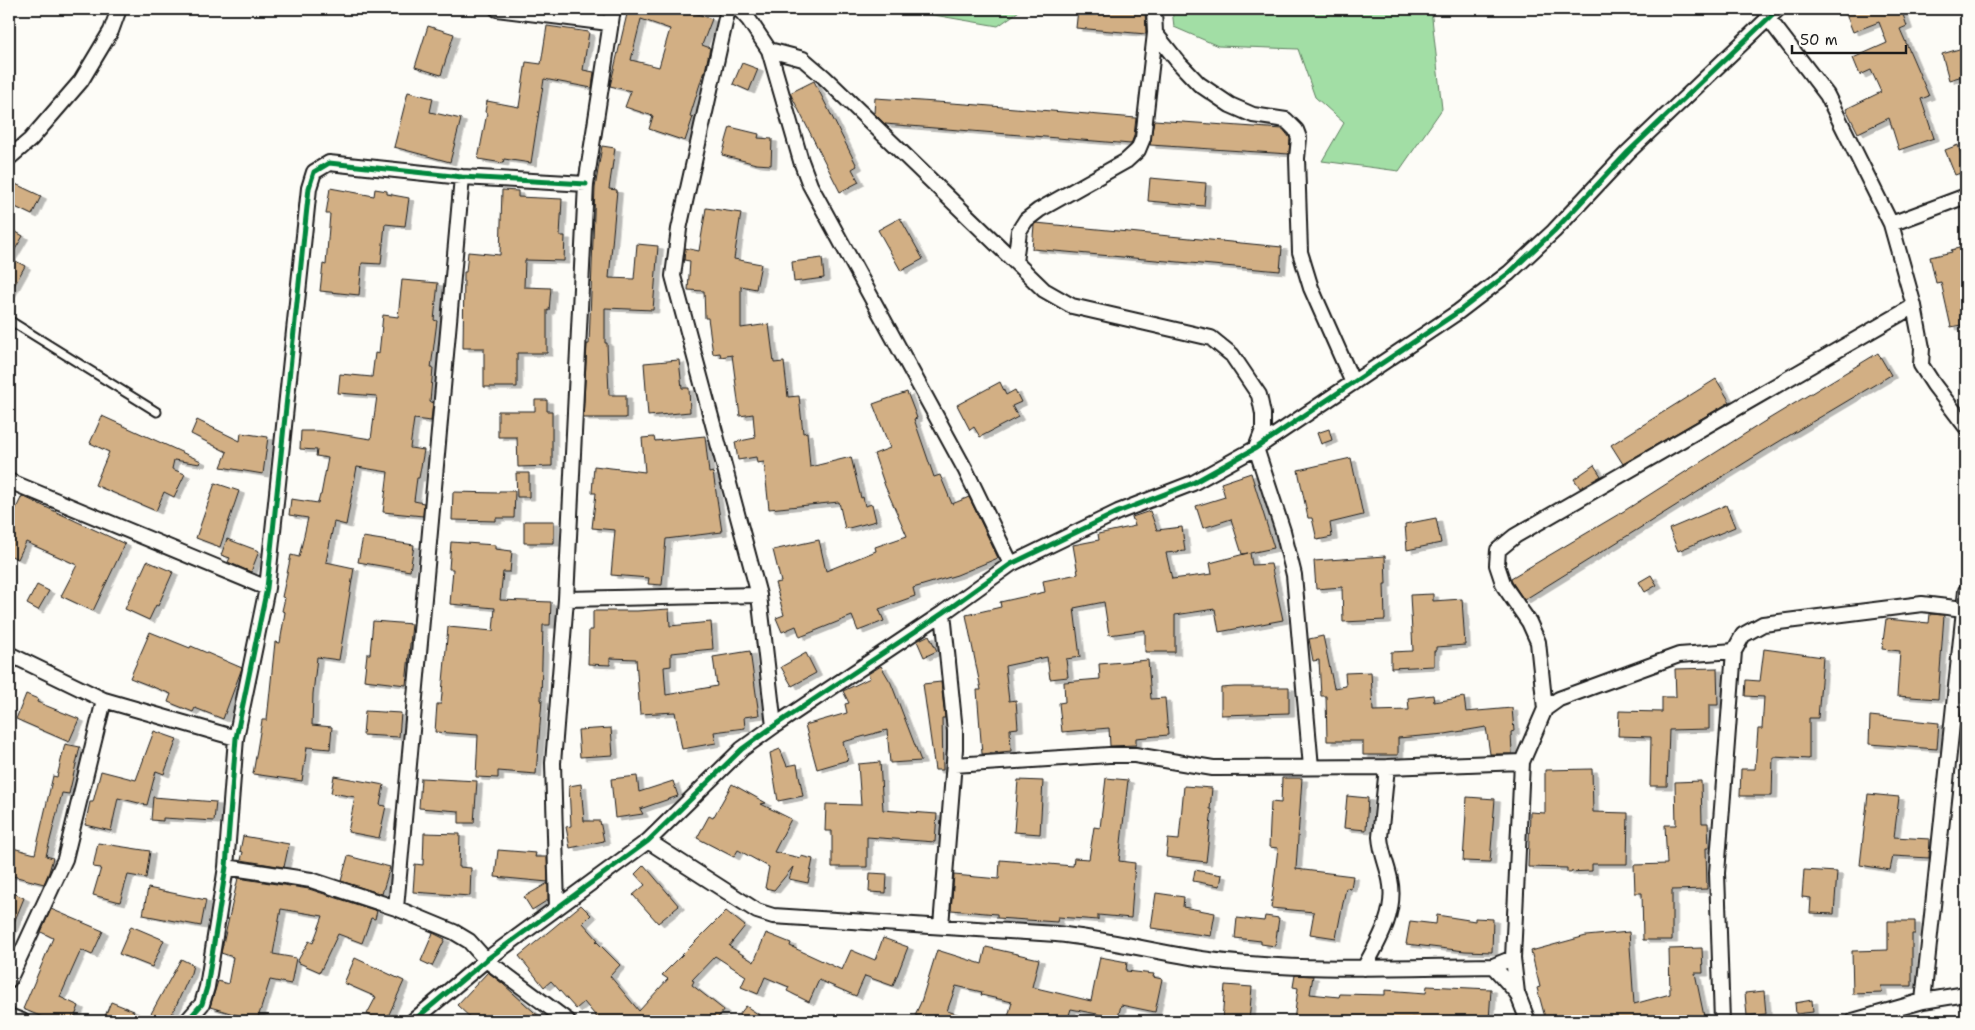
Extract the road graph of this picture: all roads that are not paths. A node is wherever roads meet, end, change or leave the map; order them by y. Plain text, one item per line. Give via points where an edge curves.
1 (118, 9) edge
2 (497, 9) edge
3 (613, 9) edge
4 (728, 9) edge
5 (739, 9) edge
6 (1154, 9) edge
7 (1770, 12) edge
8 (609, 23) junction
9 (1155, 32) junction
10 (769, 50) junction
11 (9, 158) edge
12 (462, 177) junction
13 (586, 184) junction
14 (1966, 196) edge
15 (1891, 224) junction
16 (1015, 262) junction
17 (1914, 306) junction
18 (9, 320) edge
19 (1353, 383) junction
20 (157, 412) dead end
21 (1966, 427) edge
22 (1256, 448) junction
23 (9, 481) edge
24 (1011, 564) junction
25 (267, 588) junction
26 (1966, 591) edge
27 (759, 595) junction
28 (566, 598) junction
29 (1964, 609) junction
30 (942, 613) junction
31 (1963, 646) edge
32 (1734, 651) junction
33 (9, 654) edge
34 (104, 700) junction
35 (1546, 709) junction
36 (774, 726) junction
37 (236, 738) junction
38 (1522, 762) junction
39 (954, 765) junction
40 (1387, 766) junction
41 (1311, 767) junction
42 (648, 841) junction
43 (226, 867) junction
44 (396, 908) junction
45 (557, 908) junction
46 (941, 926) junction
47 (1514, 958) junction
48 (486, 960) junction
49 (1493, 966) junction
50 (1364, 968) junction
51 (9, 980) edge
52 (1517, 993) junction
53 (1966, 994) edge
54 (1924, 1001) junction
55 (9, 1016) edge
56 (22, 1021) edge
57 (187, 1021) edge
58 (413, 1021) edge
59 (568, 1021) edge
60 (1528, 1021) edge
61 (1722, 1021) edge
62 (1853, 1021) edge

1 - 11 street via 111,31 80,81 30,140
2 - 8 street
3 - 8 street
4 - 27 street via 679,229 673,276
5 - 10 street
6 - 9 street
7 - 15 street via 1827,95
7 - 19 street via 1509,273
8 - 13 street
9 - 16 street via 1143,138 1138,150 1126,161 1026,220 1019,231
9 - 19 street via 1199,84 1230,105 1253,115 1286,120 1296,130 1299,138 1300,252 1304,269
10 - 16 street via 803,59 824,77
10 - 24 street via 810,185 966,471
12 - 13 street
12 - 25 street via 329,163 314,172 309,188
12 - 44 street
13 - 28 street
14 - 15 street
15 - 17 street
16 - 22 street via 1044,290 1072,306 1211,338 1232,355 1259,395 1263,430
17 - 21 street via 1922,348 1921,365
17 - 35 street via 1515,536 1498,550 1497,565 1504,586 1529,622 1538,642
18 - 20 lane
19 - 22 street
22 - 24 street via 1193,483 1118,512
22 - 41 street via 1294,575
23 - 25 street
24 - 30 street
25 - 37 street
26 - 29 street
27 - 28 street
27 - 36 street
28 - 45 street via 553,763
29 - 31 street
29 - 32 street via 1922,604 1763,624 1743,635
30 - 36 street
30 - 39 street via 955,731
31 - 54 street
32 - 35 street via 1679,656 1559,699
32 - 61 street via 1717,874
33 - 34 street
34 - 37 street
34 - 51 street via 65,859
35 - 38 street
36 - 42 street via 742,749
37 - 43 street
38 - 40 street
38 - 47 street
39 - 41 street via 1134,755 1213,768
39 - 46 street
40 - 41 street
40 - 50 street via 1380,837 1392,896 1389,916
42 - 45 street
42 - 46 street via 757,911 773,916
43 - 44 street via 311,880
43 - 57 street via 207,987 202,1004
44 - 48 street via 454,932 469,941
45 - 48 street
46 - 50 street via 1082,937 1209,960 1330,969
47 - 49 street
47 - 52 street
48 - 58 street
48 - 59 street
49 - 50 street
49 - 52 street
52 - 60 street
53 - 54 street
54 - 62 street
55 - 56 street

